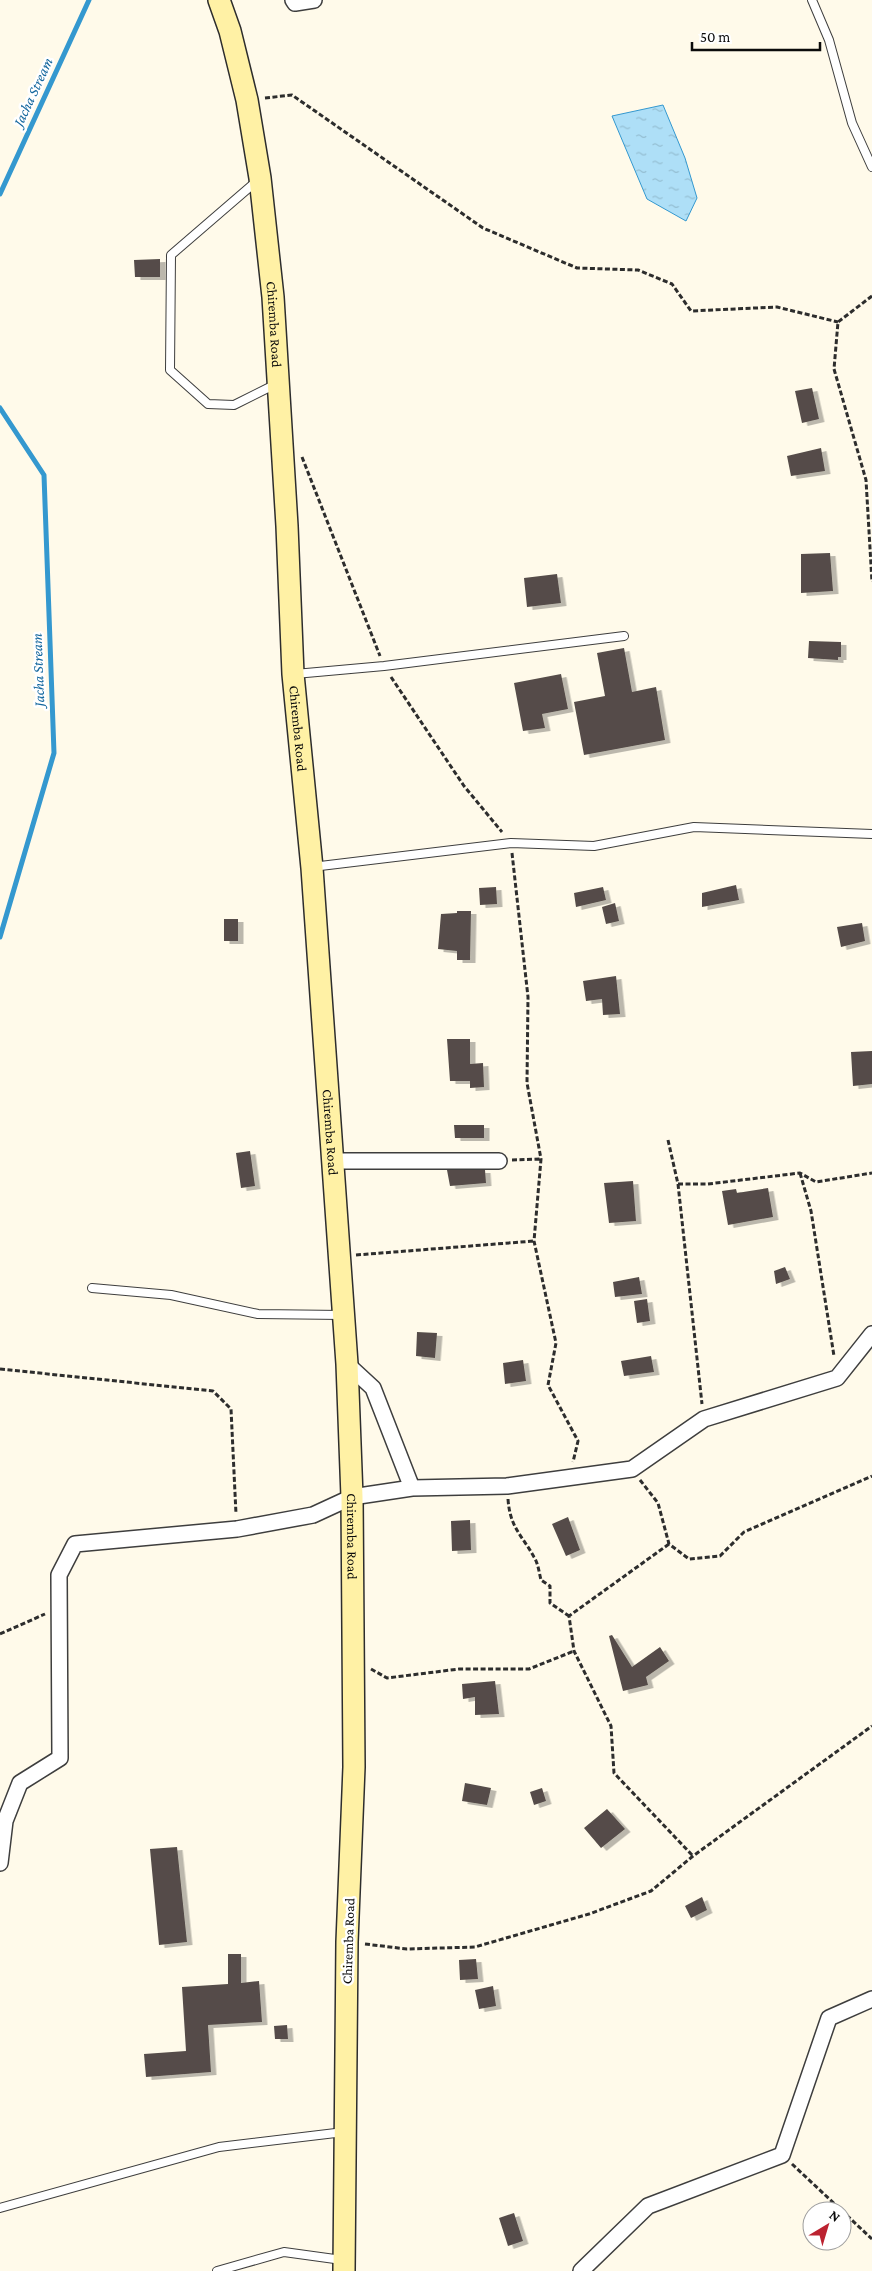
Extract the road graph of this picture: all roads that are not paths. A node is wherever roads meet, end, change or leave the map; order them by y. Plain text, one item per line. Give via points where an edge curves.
1 (219, 0) edge
2 (293, 0) edge
3 (314, 0) edge
4 (812, 0) edge
5 (872, 167) edge
6 (260, 178) junction
7 (278, 383) junction
8 (624, 636) dead end
9 (293, 674) junction
10 (872, 834) edge
11 (312, 868) junction
12 (332, 1161) junction
13 (499, 1161) road end
14 (92, 1288) dead end
15 (344, 1314) junction
16 (872, 1334) edge
17 (347, 1364) junction
18 (412, 1488) junction
19 (352, 1497) junction
20 (0, 1863) edge
21 (872, 1999) edge
22 (344, 2132) junction
23 (0, 2208) edge
24 (344, 2265) edge
25 (217, 2271) edge
26 (581, 2271) edge

1 - 6 main road, Chiremba Road via 247,100
2 - 3 street via 295,3
4 - 5 lane via 829,40 852,123
6 - 7 main road, Chiremba Road via 273,297
6 - 7 lane via 171,255 170,370 208,404 234,405
7 - 9 main road, Chiremba Road
8 - 9 lane
9 - 11 main road, Chiremba Road
10 - 11 lane via 694,827 594,846 511,843
11 - 12 main road, Chiremba Road
12 - 13 street
12 - 15 main road, Chiremba Road
14 - 15 lane via 172,1294 258,1314
15 - 17 main road, Chiremba Road
16 - 18 street via 837,1378 704,1419 632,1469 507,1486
17 - 18 street via 372,1388
17 - 19 main road, Chiremba Road
18 - 19 street
19 - 20 street via 313,1515 237,1529 75,1544 59,1575 60,1758 20,1783 5,1821
19 - 22 main road, Chiremba Road via 353,1835 347,1942
21 - 26 street via 829,2018 782,2155 648,2206
22 - 23 lane via 219,2147
22 - 24 main road, Chiremba Road
24 - 25 lane via 284,2252

